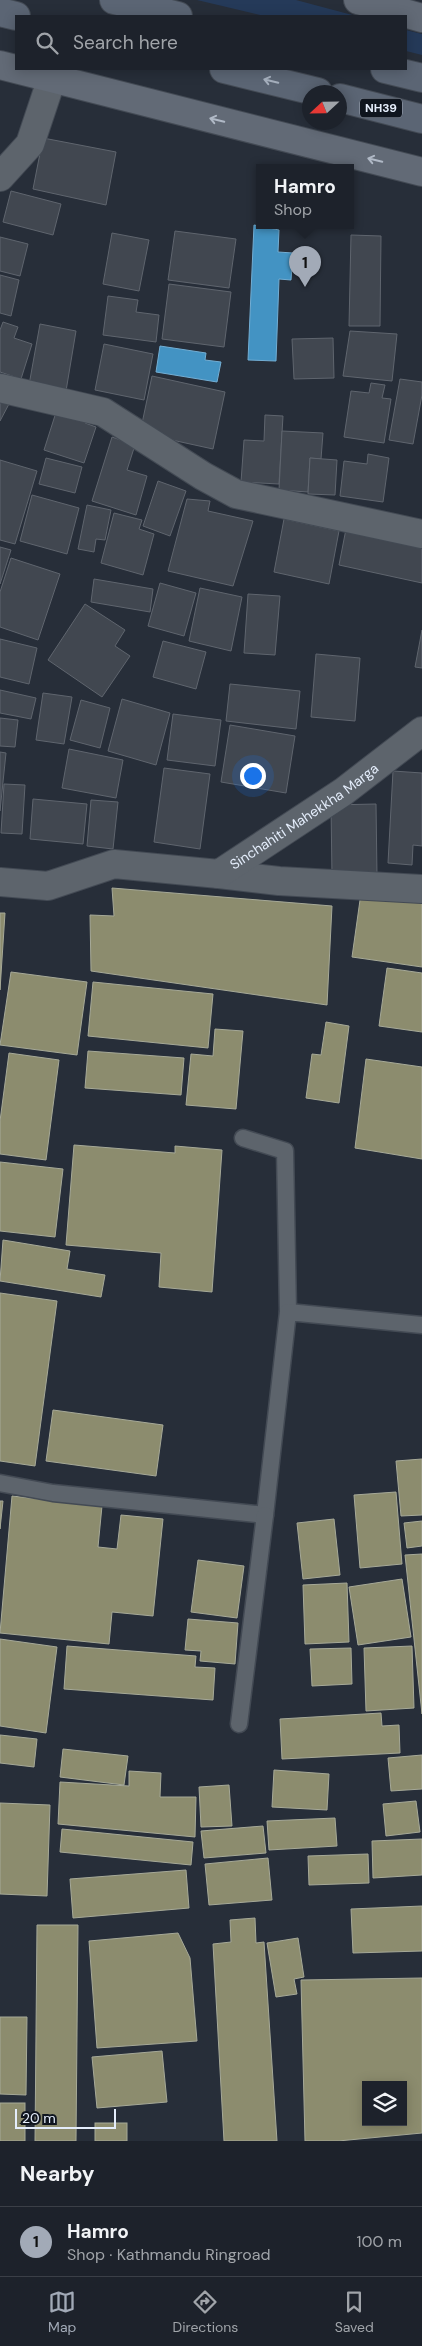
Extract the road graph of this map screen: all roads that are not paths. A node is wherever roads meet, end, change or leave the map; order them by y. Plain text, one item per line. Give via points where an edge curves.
1 (114, 0) edge
2 (358, 0) edge
3 (0, 12) edge
4 (174, 15) edge
5 (15, 16) edge
6 (422, 18) edge
7 (0, 66) edge
8 (15, 69) edge
9 (17, 70) edge
10 (228, 70) edge
11 (389, 70) edge
12 (52, 78) junction
13 (422, 78) edge
14 (302, 88) edge
15 (347, 100) edge
16 (422, 119) edge
17 (422, 172) edge
18 (0, 176) edge
19 (0, 388) edge
20 (422, 534) edge
21 (422, 731) edge
22 (219, 874) junction
23 (0, 882) edge
24 (422, 889) edge
25 (243, 1138) dead end
26 (288, 1312) junction
27 (422, 1325) edge
28 (0, 1483) edge
29 (265, 1515) junction
30 (239, 1724) dead end

1 - 4 highway
2 - 6 main road
3 - 5 highway
7 - 8 main road
9 - 12 main road
14 -> 10 highway
11 - 13 highway
17 -> 12 main road
12 - 18 street via 30,144
15 - 16 highway, NH39
19 - 20 street via 103,412 236,494
21 - 22 street, Sinchahiti Mahekkha Marga via 343,792
22 - 23 street, Sinchahiti Mahekkha Marga via 114,864 48,886
22 - 24 street via 279,881
25 - 26 lane via 285,1151
26 - 27 lane
26 - 29 lane
28 - 29 lane via 54,1493
29 - 30 lane

